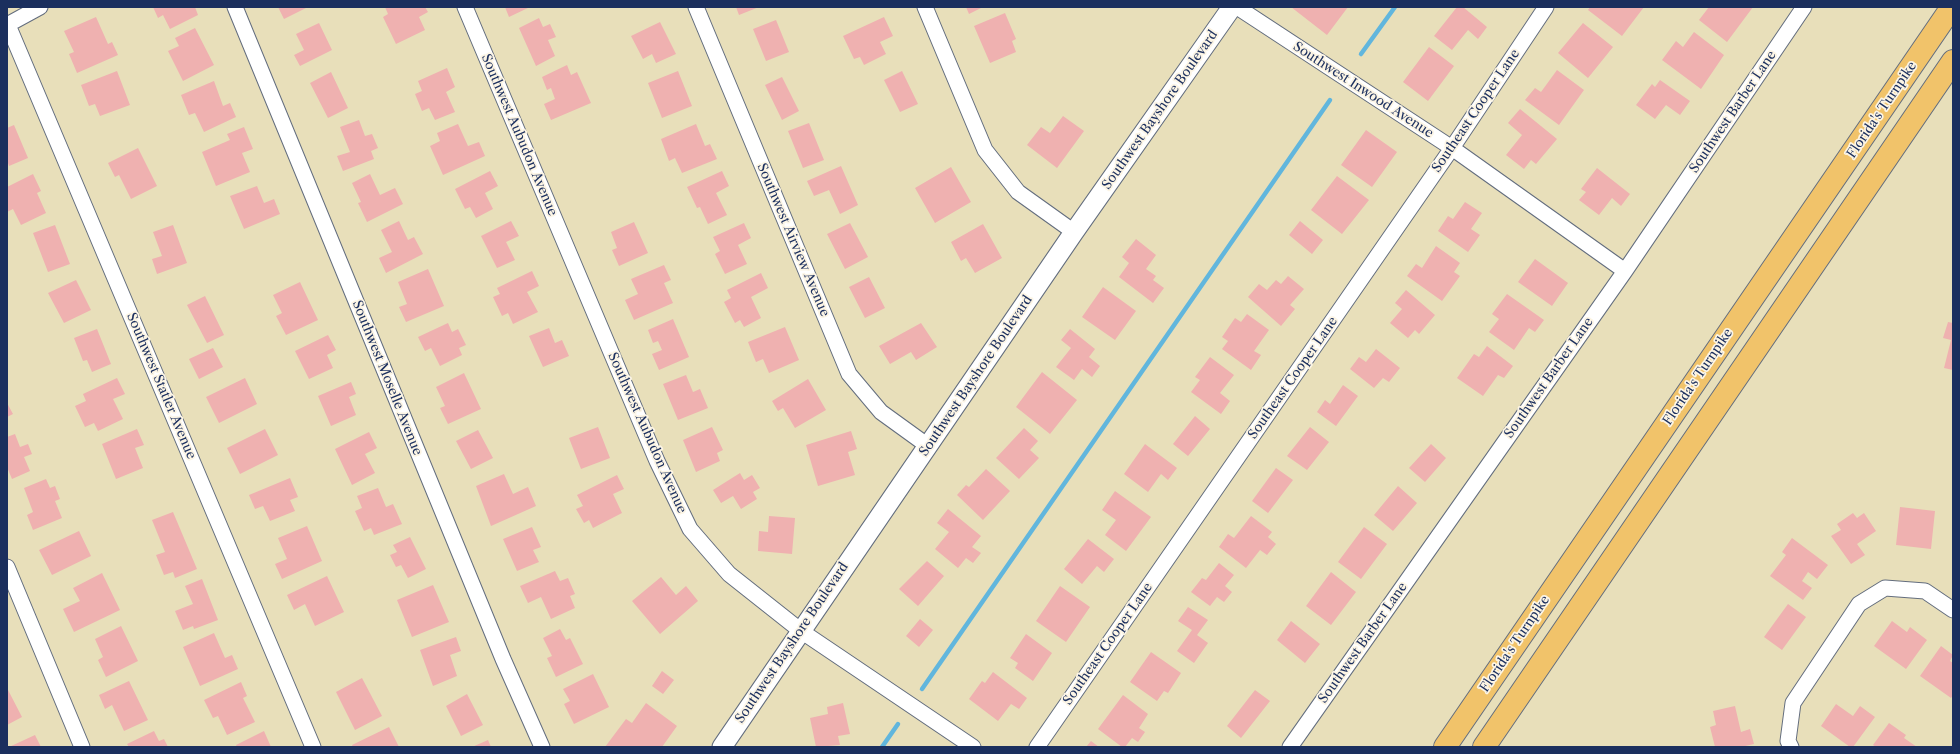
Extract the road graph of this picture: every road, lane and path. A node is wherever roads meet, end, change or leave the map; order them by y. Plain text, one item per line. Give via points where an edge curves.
1 (40, 7) edge
2 (234, 7) edge
3 (465, 7) edge
4 (696, 7) edge
5 (925, 7) edge
6 (1232, 7) edge
7 (1236, 7) edge
8 (1546, 7) edge
9 (1804, 7) edge
10 (1952, 7) edge
11 (7, 25) edge
12 (1953, 61) edge
13 (1452, 148) junction
14 (1074, 232) junction
15 (1625, 271) junction
16 (928, 446) junction
17 (7, 567) edge
18 (1953, 610) edge
19 (801, 631) junction
20 (82, 747) edge
21 (313, 747) edge
22 (542, 747) edge
23 (722, 747) edge
24 (973, 747) edge
25 (1036, 747) edge
26 (1290, 747) edge
27 (1445, 747) edge
28 (1484, 747) edge
29 (1791, 747) edge

1 - 11 street
2 - 22 street, Southwest Moselle Avenue via 503,659
3 - 19 street, Southwest Aubudon Avenue via 657,461 690,529 729,574
4 - 16 street, Southwest Airview Avenue via 849,374 881,412
5 - 14 street via 985,150 1018,192
6 - 14 street, Southwest Bayshore Boulevard
7 - 13 street, Southwest Inwood Avenue
8 - 13 street, Southeast Cooper Lane
9 - 15 street, Southwest Barber Lane
10 - 27 highway, Florida's Turnpike
11 - 21 street, Southwest Statler Avenue
12 - 28 highway
13 - 15 street, Southwest Inwood Avenue
13 - 25 street, Southeast Cooper Lane
14 - 16 street, Southwest Bayshore Boulevard
15 - 26 street, Southwest Barber Lane
16 - 19 street, Southwest Bayshore Boulevard
17 - 20 street
18 - 29 street via 1926,591 1885,588 1859,604 1793,703 1788,741
19 - 23 street, Southwest Bayshore Boulevard
19 - 24 street, Southwest Aubudon Avenue

